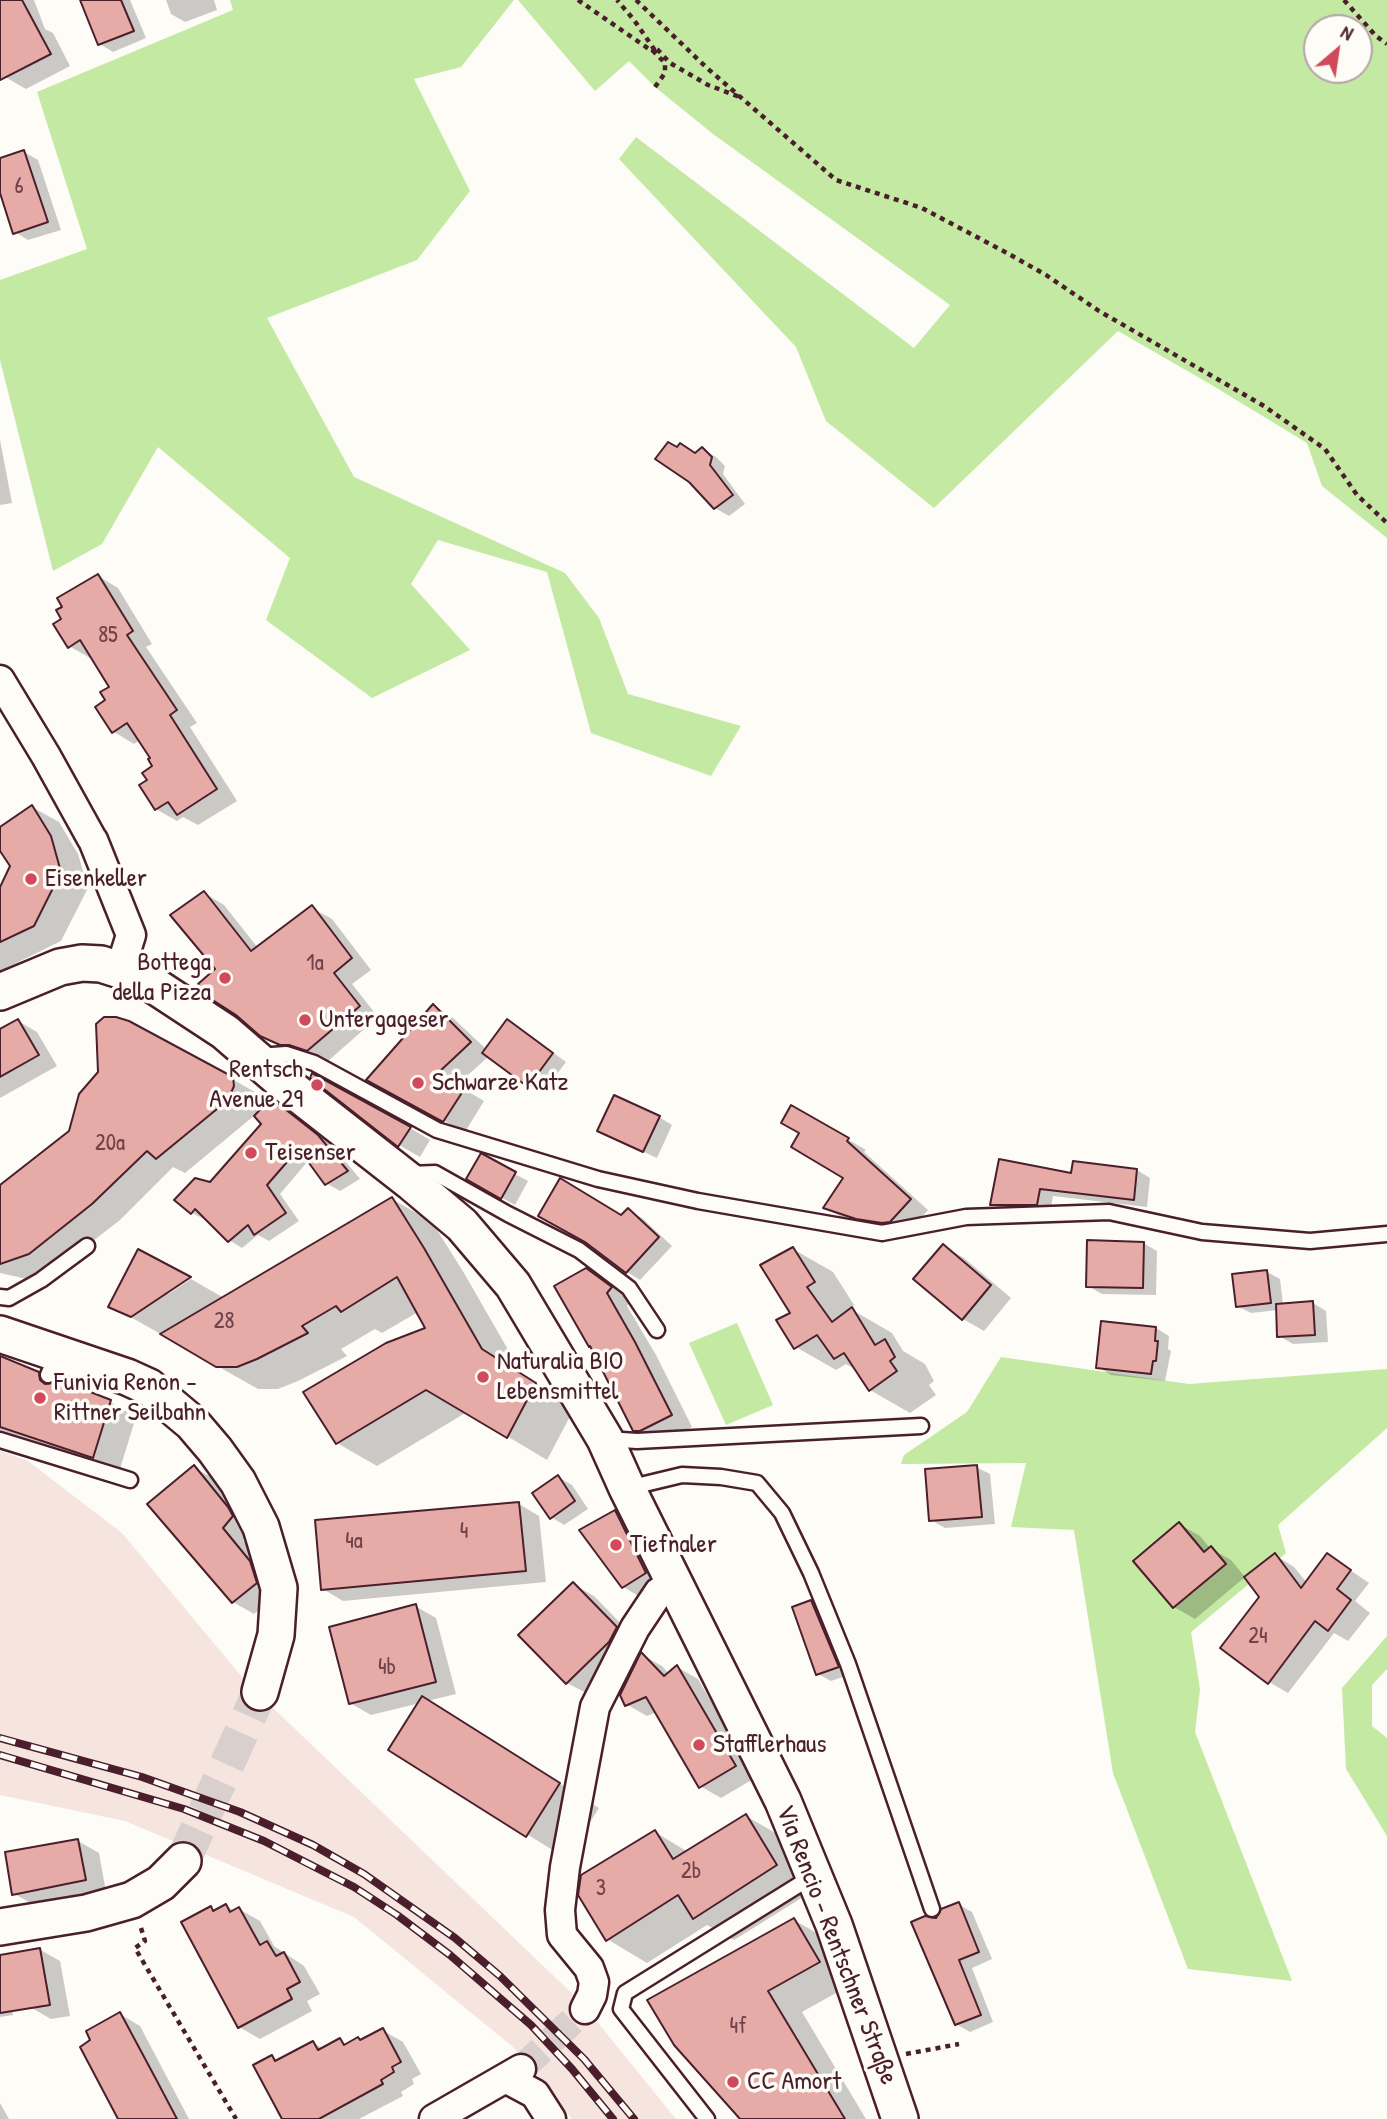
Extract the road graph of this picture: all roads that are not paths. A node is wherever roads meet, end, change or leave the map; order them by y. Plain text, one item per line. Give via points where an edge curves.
1 (0, 680) edge
2 (120, 970) junction
3 (0, 992) edge
4 (263, 1064) junction
5 (401, 1174) junction
6 (1387, 1234) edge
7 (87, 1246) dead end
8 (0, 1297) edge
9 (657, 1330) dead end
10 (0, 1334) edge
11 (920, 1426) dead end
12 (605, 1438) junction
13 (0, 1440) edge
14 (130, 1480) dead end
15 (627, 1488) junction
16 (675, 1584) junction
17 (260, 1692) tunnel mouth
18 (183, 1861) tunnel mouth
19 (814, 1875) junction
20 (932, 1909) dead end
21 (0, 1927) edge
22 (584, 2009) tunnel mouth
23 (433, 2119) edge
24 (551, 2119) edge
25 (707, 2119) edge
26 (900, 2119) edge

1 - 2 street via 93,840 131,935
2 - 3 street, Via Rencio - Rentschner Straße via 82,963 60,967
2 - 4 street, Via Rencio - Rentschner Straße via 190,1007
4 - 5 street, Via Rencio - Rentschner Straße
4 - 6 lane via 272,1055 286,1054 314,1063 437,1130 598,1179 882,1233 966,1217 1108,1212 1202,1232 1310,1241
5 - 9 lane via 435,1173 579,1250 629,1288
5 - 12 street, Via Rencio - Rentschner Straße via 462,1225 513,1285
7 - 8 lane via 41,1280 9,1298
10 - 17 street via 52,1364 127,1377 149,1387 192,1423 238,1482 261,1527 279,1588 276,1635
11 - 12 lane via 637,1441
12 - 15 street, Via Rencio - Rentschner Straße
13 - 14 lane
15 - 16 street, Via Rencio - Rentschner Straße
15 - 20 lane via 682,1475 721,1476 757,1483 782,1513 848,1664
16 - 19 street, Via Rencio - Rentschner Straße via 783,1801
16 - 22 street via 659,1592 635,1628 595,1707 560,1910 562,1935 589,1968 594,1982
18 - 21 street via 161,1883 132,1900 86,1913
19 - 25 lane via 625,1993 621,2009
19 - 26 street, Via Rencio - Rentschner Straße
23 - 24 street via 514,2074 535,2094

